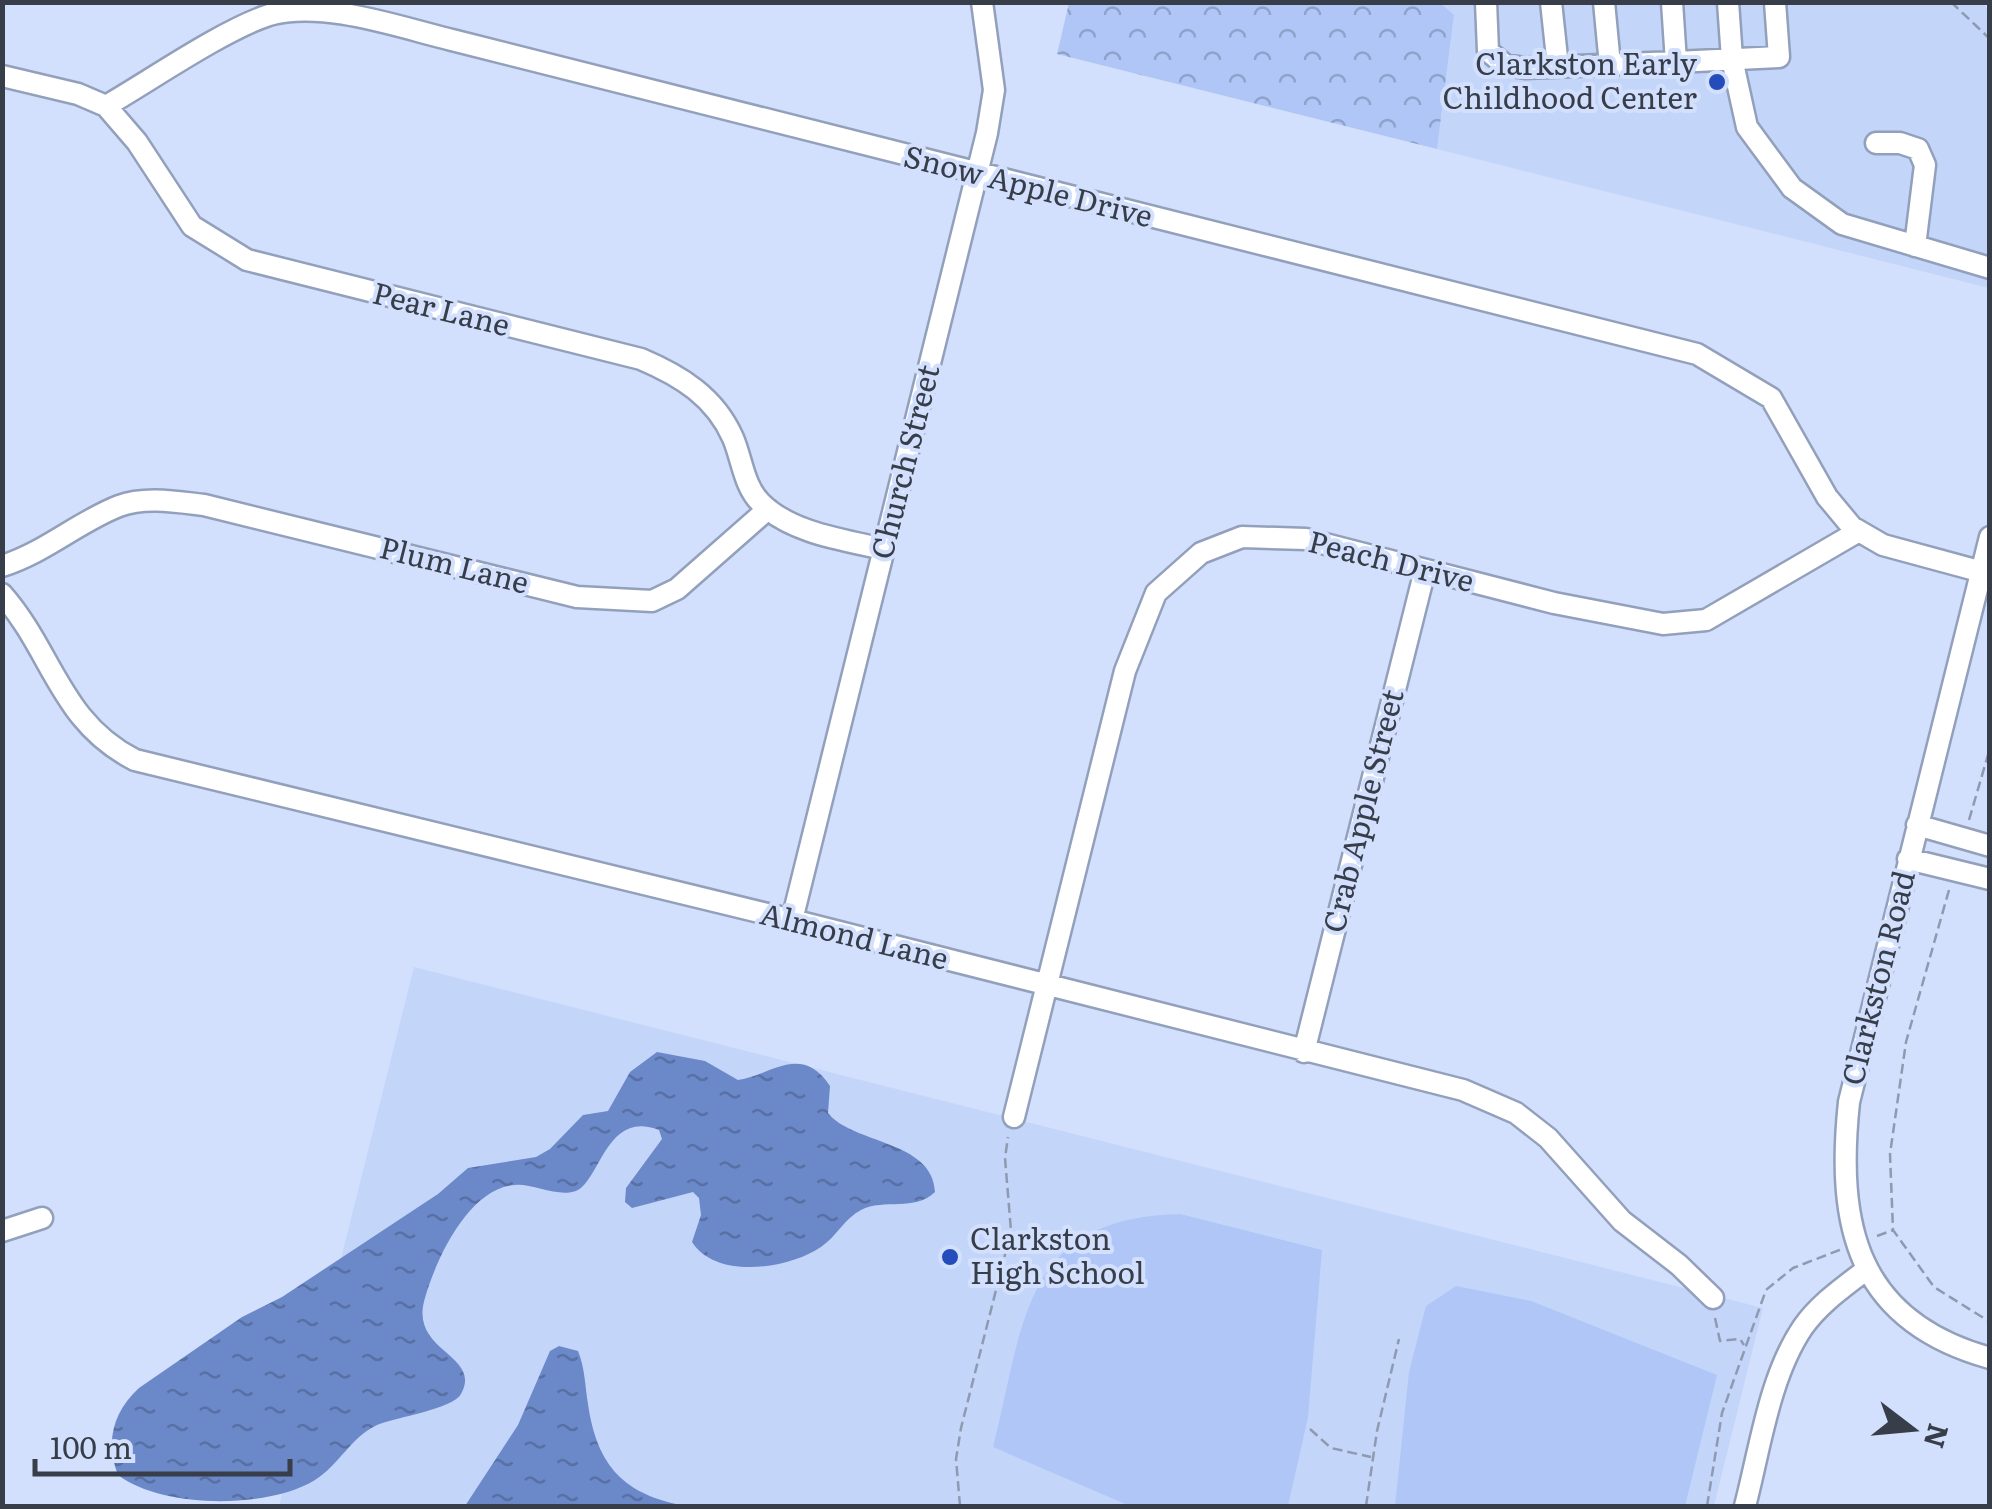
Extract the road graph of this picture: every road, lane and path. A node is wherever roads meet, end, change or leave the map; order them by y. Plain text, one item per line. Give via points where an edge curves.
1 (982, 2) edge
2 (1486, 2) edge
3 (1551, 2) edge
4 (1604, 2) edge
5 (1672, 2) edge
6 (1728, 2) edge
7 (1775, 2) edge
8 (1951, 2) edge
9 (1990, 39) edge
10 (1732, 59) junction
11 (1676, 62) junction
12 (1610, 64) junction
13 (1558, 67) junction
14 (2, 76) edge
15 (106, 106) junction
16 (1876, 143) dead end
17 (978, 175) junction
18 (1915, 246) junction
19 (1990, 268) edge
20 (768, 509) junction
21 (1859, 531) junction
22 (1990, 537) edge
23 (884, 548) junction
24 (2, 566) edge
25 (1426, 570) junction
26 (1985, 572) edge
27 (2, 594) edge
28 (1990, 748) edge
29 (1916, 826) junction
30 (1964, 839) junction
31 (1990, 846) edge
32 (1908, 859) junction
33 (1955, 870) junction
34 (1990, 878) edge
35 (792, 920) junction
36 (1047, 987) junction
37 (1304, 1052) junction
38 (1014, 1117) joint
39 (42, 1218) dead end
40 (1893, 1230) junction
41 (2, 1231) edge
42 (1870, 1239) dead end
43 (1830, 1254) dead end
44 (1866, 1269) junction
45 (1713, 1298) joint
46 (1990, 1322) edge
47 (1399, 1338) dead end
48 (1745, 1346) junction
49 (1990, 1358) edge
50 (1310, 1429) dead end
51 (1373, 1458) junction
52 (960, 1506) edge
53 (1366, 1506) edge
54 (1707, 1506) edge
55 (1745, 1506) edge

1 - 17 street, Church Street via 994,90
2 - 13 street via 1488,50 1506,65
3 - 13 street
4 - 12 street
5 - 11 street
6 - 10 street
7 - 10 street via 1778,57
8 - 9 path
10 - 11 street
10 - 18 street via 1747,127 1792,188 1842,224
11 - 12 street
12 - 13 street
14 - 15 street
15 - 17 street, Snow Apple Drive via 270,15 345,14
15 - 20 street, Pear Lane via 192,226 247,260 641,359 686,378 718,412 750,486
16 - 18 street via 1918,149 1925,165
17 - 21 street, Snow Apple Drive via 1697,354 1770,398 1827,497
17 - 23 street, Church Street
18 - 19 street
20 - 23 street via 814,532
20 - 24 street, Plum Lane via 678,589 638,603 578,598 204,504 164,500 122,504 57,544
21 - 25 street, Peach Drive via 1706,620 1624,619
21 - 26 street, Snow Apple Drive
22 - 26 street, Clarkston Road
23 - 35 street, Church Street
25 - 36 street, Peach Drive via 1306,539 1242,537 1202,553 1156,593 1125,671
25 - 37 street, Crab Apple Street
26 - 29 street, Clarkston Road
27 - 35 street, Almond Lane via 79,718 135,760
28 - 30 path
29 - 30 street
29 - 32 street, Clarkston Road
30 - 31 street
32 - 33 street
32 - 44 street, Clarkston Road via 1849,1102 1844,1150 1846,1214
33 - 34 street
33 - 40 path via 1906,1042 1890,1154
35 - 36 street, Almond Lane
36 - 37 street, Almond Lane
36 - 38 street, Peach Drive
37 - 45 street, Almond Lane via 1462,1090 1516,1113 1548,1138 1622,1221
38 - 52 path via 1005,1158 1011,1231 961,1428
39 - 41 street
40 - 42 path
40 - 46 path via 1934,1287
43 - 48 path via 1792,1268 1766,1290
44 - 49 street, Clarkston Road via 1897,1310 1956,1348
44 - 55 street via 1801,1330 1773,1397
45 - 48 path via 1720,1342 1740,1339
47 - 51 path
48 - 54 path via 1722,1413
50 - 51 path via 1330,1448
51 - 53 path

